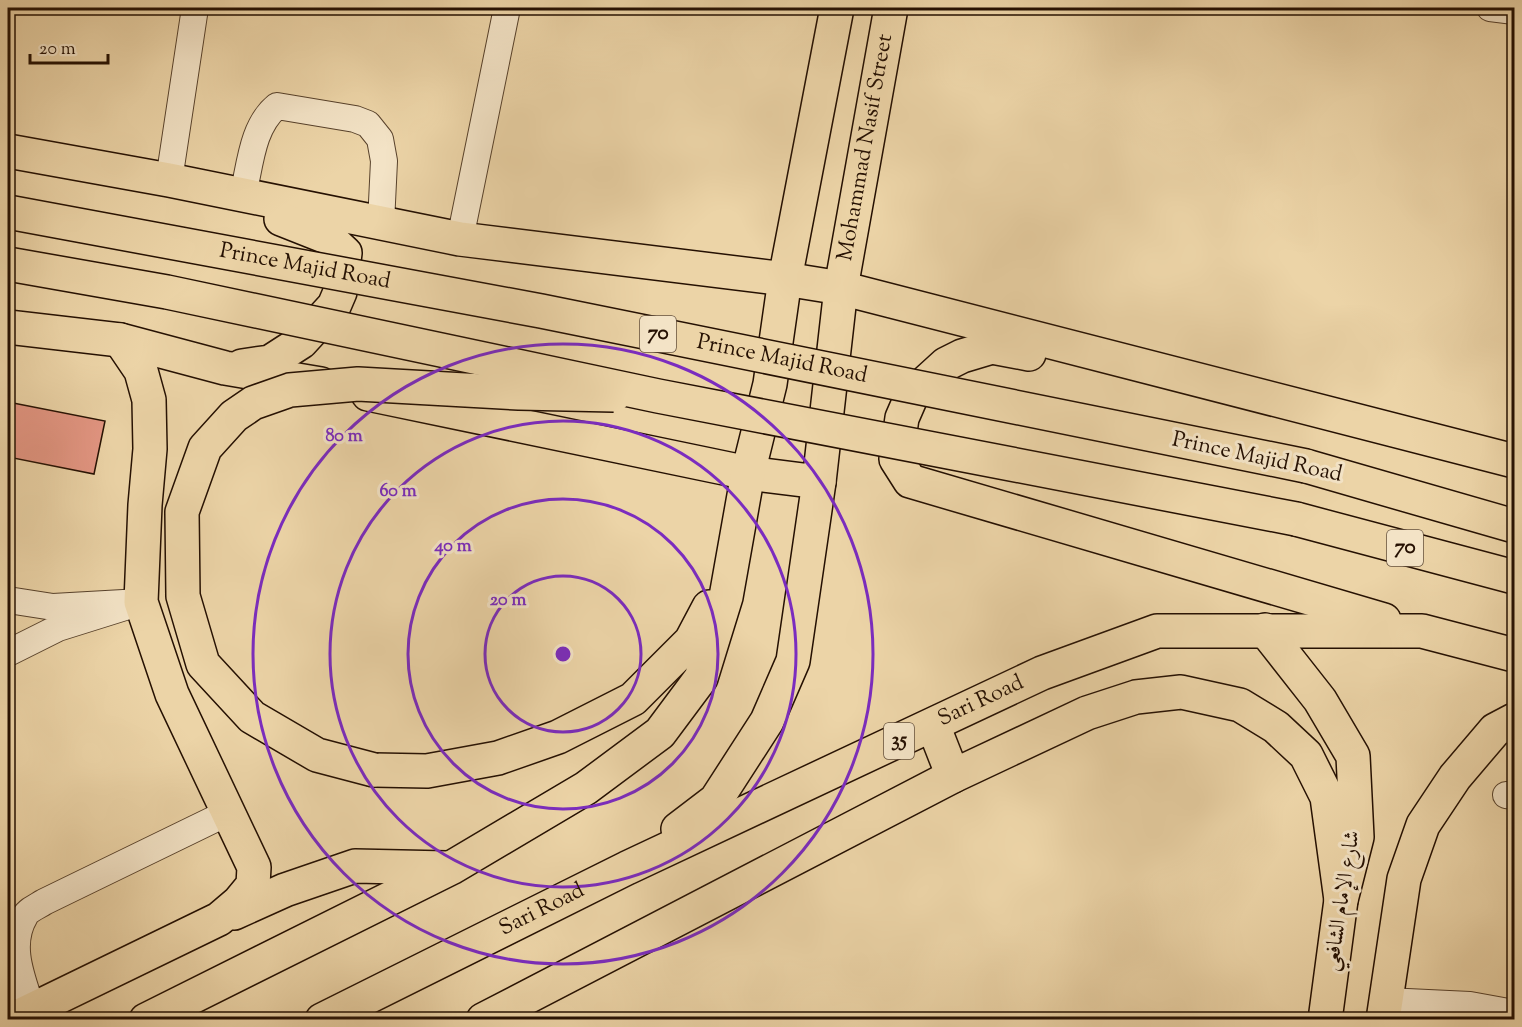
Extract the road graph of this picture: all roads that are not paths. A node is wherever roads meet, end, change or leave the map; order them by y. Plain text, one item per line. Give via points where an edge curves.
1 (195, 8) edge
2 (507, 8) edge
3 (837, 8) edge
4 (891, 8) edge
5 (1490, 8) edge
6 (1515, 11) edge
7 (8, 151) edge
8 (177, 182) junction
9 (243, 195) junction
10 (8, 212) edge
11 (381, 223) junction
12 (460, 239) junction
13 (8, 264) edge
14 (785, 279) junction
15 (841, 288) junction
16 (8, 327) edge
17 (120, 340) junction
18 (225, 368) junction
19 (658, 396) junction
20 (1264, 397) junction
21 (1515, 461) edge
22 (748, 473) junction
23 (819, 482) junction
24 (742, 512) junction
25 (1515, 525) edge
26 (1515, 577) edge
27 (8, 600) edge
28 (141, 602) junction
29 (1266, 630) junction
30 (1422, 631) junction
31 (8, 653) edge
32 (1515, 655) edge
33 (1515, 720) edge
34 (933, 725) junction
35 (953, 777) junction
36 (229, 812) junction
37 (452, 868) junction
38 (627, 868) junction
39 (1341, 900) junction
40 (215, 921) junction
41 (1384, 1010) edge
42 (1469, 1012) edge
43 (1515, 1013) edge
44 (21, 1014) edge
45 (146, 1020) edge
46 (322, 1020) edge
47 (483, 1020) edge
48 (1325, 1020) edge

1 - 8 street
2 - 12 street
3 - 14 main road
4 - 15 main road, Mohammad Nasif Street
5 - 6 street
7 - 8 main road
8 - 9 main road
8 - 18 main road via 299,225 329,238 345,253 340,292 334,306 301,342 270,362
9 - 11 main road
9 - 11 street via 260,126 266,114 277,106 355,119 368,124 380,139 384,161
10 - 25 main road, Prince Majid Road / 70, bridge via 541,311 1306,466
11 - 12 main road
12 - 14 main road
13 - 19 main road, 70, bridge via 167,292
14 - 15 main road
14 - 22 main road via 770,384
15 - 20 main road
15 - 23 main road, Mohammad Nasif Street
16 - 17 main road
17 - 18 main road
17 - 28 main road via 141,371 149,400
18 - 22 main road via 304,380
19 - 24 main road, bridge via 358,384 290,390 253,404 234,416 205,448 182,512 183,596 203,664 252,717 317,755 374,770 427,771 498,758 558,737 633,699 691,641 720,587
19 - 26 main road, 70, bridge via 1296,519
20 - 21 main road
20 - 30 main road via 992,347 946,364 912,395 902,418 896,459 910,481
22 - 23 main road
22 - 24 main road
23 - 38 main road, Mohammad Nasif Street via 793,661 767,720 716,800
24 - 37 main road via 726,597 701,678 660,733 586,788
27 - 28 street via 53,607
28 - 31 street via 58,628
28 - 36 main road via 172,694
29 - 30 main road, Sari Road / 35
29 - 34 main road, Sari Road / 35 via 1157,631 1042,673
29 - 39 main road, شارع الإمام الشافعي via 1320,700 1353,756 1357,837
30 - 32 main road, Sari Road / 35
33 - 41 main road via 1495,730 1455,777 1423,825 1404,879
34 - 35 main road
34 - 38 main road, Sari Road / 35
35 - 39 main road via 1088,713 1136,697 1181,692 1240,705 1276,727 1306,755 1327,797
35 - 47 main road
36 - 40 main road via 254,867 253,885
36 - 44 street via 26,914 17,950
37 - 40 main road via 355,866 285,890
37 - 45 main road
38 - 46 main road, Sari Road / 35
39 - 48 main road, شارع الإمام الشافعي
40 - 44 main road
41 - 42 street
42 - 43 street

